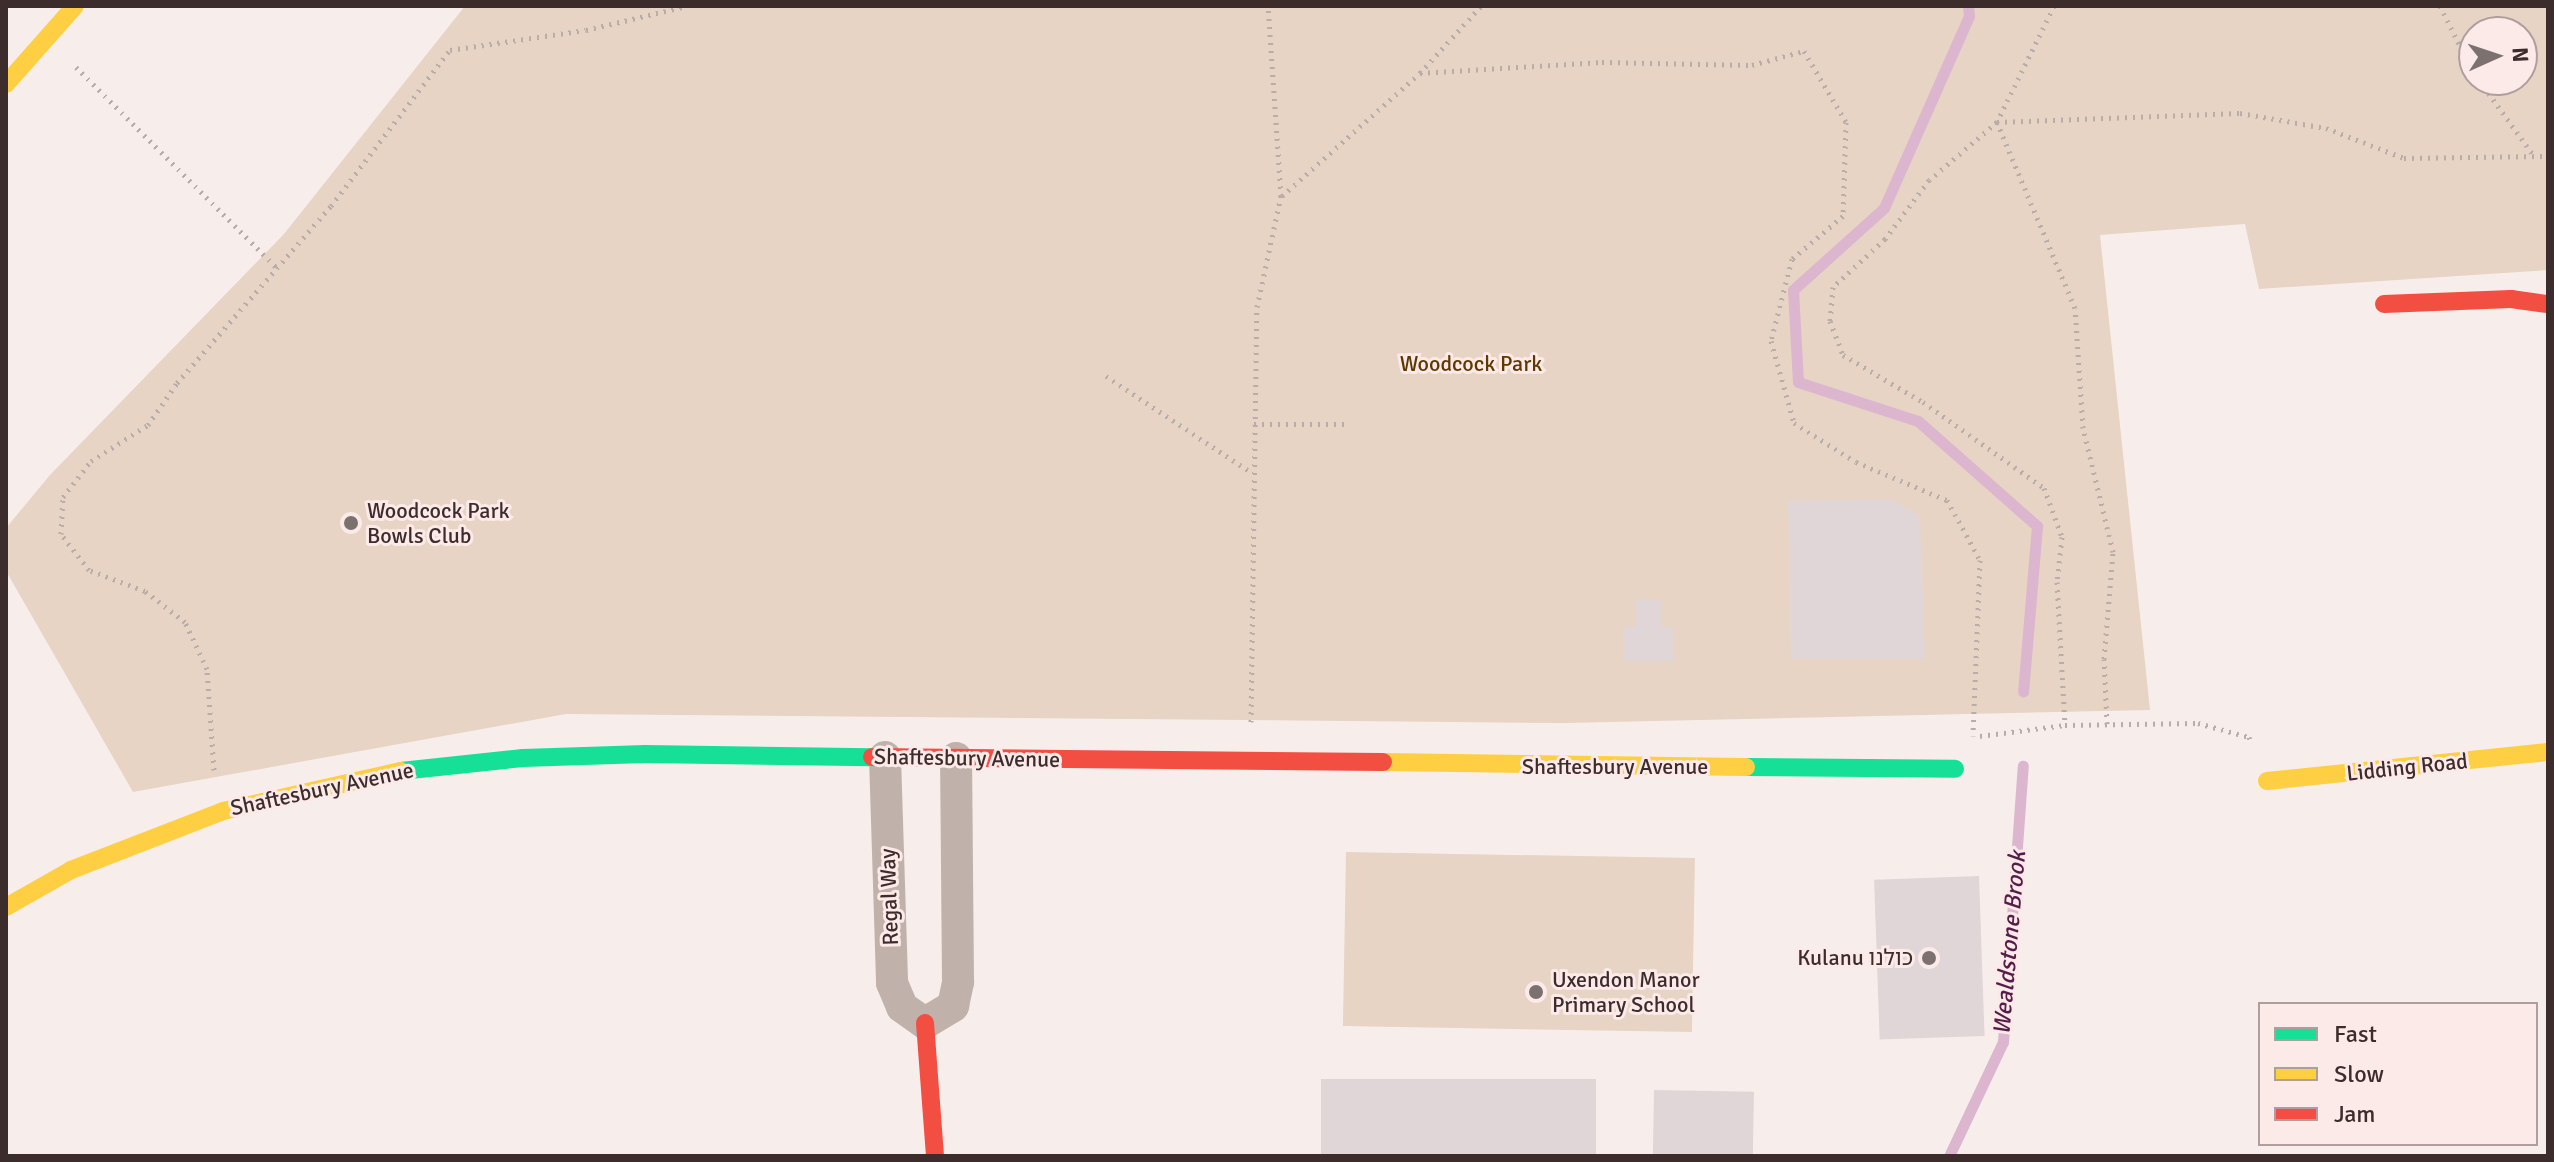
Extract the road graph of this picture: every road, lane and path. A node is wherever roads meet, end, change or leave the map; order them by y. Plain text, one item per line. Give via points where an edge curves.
1 (75, 6) edge
2 (687, 6) edge
3 (1268, 6) edge
4 (1481, 6) edge
5 (2054, 6) edge
6 (2440, 6) edge
7 (47, 38) junction
8 (2458, 42) edge
9 (1420, 73) junction
10 (6, 84) edge
11 (2491, 96) edge
12 (1997, 122) junction
13 (2534, 156) junction
14 (2548, 156) edge
15 (1281, 196) junction
16 (279, 270) junction
17 (2384, 304) dead end
18 (2548, 304) edge
19 (1106, 376) dead end
20 (1254, 424) junction
21 (1348, 424) dead end
22 (1253, 473) junction
23 (2107, 724) junction
24 (2065, 725) junction
25 (1973, 737) junction
26 (2548, 752) edge
27 (885, 757) junction
28 (956, 758) junction
29 (1251, 761) junction
30 (1955, 769) joint
31 (2267, 781) joint
32 (223, 811) junction
33 (6, 907) edge
34 (925, 1023) junction
35 (935, 1156) edge

1 - 7 street
2 - 16 path via 586,30 450,50
3 - 15 path
4 - 9 path
5 - 12 path
6 - 8 path
7 - 10 street
7 - 16 path
9 - 15 path
9 - 25 path via 1602,62 1752,65 1804,51 1846,122 1843,216 1792,259 1771,341 1794,423 1856,462 1947,500 1980,560
11 - 13 path
12 - 13 path via 2240,113 2326,128 2404,158
12 - 23 path via 2075,308 2083,428 2113,552 2104,659
12 - 24 path via 1929,180 1885,239 1833,287 1830,321 1843,355 1923,402 2044,488 2062,537 2057,582
13 - 14 path
15 - 20 path via 1257,307
16 - 32 path via 177,383 148,425 91,461 63,497 61,534 89,570 145,591 185,622 207,669 214,785
17 - 18 street via 2511,299
19 - 22 path
20 - 21 path
20 - 22 path
22 - 29 path
23 - 24 path
23 - 31 path via 2198,723 2249,737
24 - 25 path
25 - 30 path
26 - 31 street, Lidding Road
27 - 28 street, Shaftesbury Avenue
27 - 32 street, Shaftesbury Avenue via 523,758 414,768
27 - 34 street, Regal Way via 892,983 902,1007
28 - 29 street, Shaftesbury Avenue
28 - 34 street via 958,982 953,1006
29 - 30 street, Shaftesbury Avenue
32 - 33 street, Shaftesbury Avenue via 71,870
34 - 35 street

